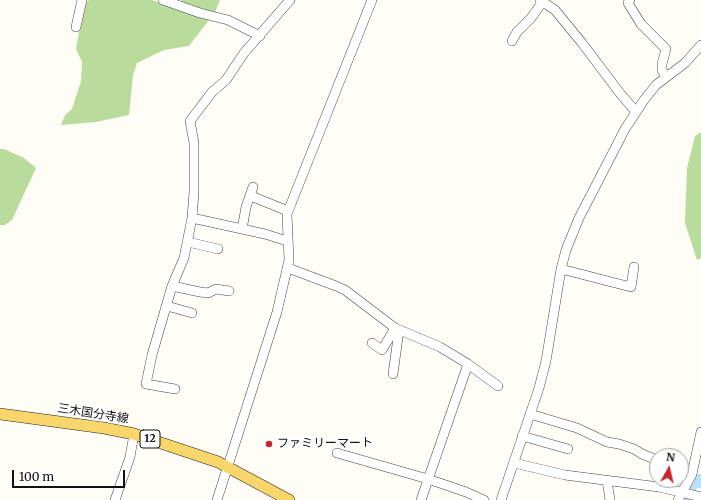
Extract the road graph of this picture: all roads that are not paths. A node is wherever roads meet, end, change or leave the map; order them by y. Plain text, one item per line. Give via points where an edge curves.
1 (82, 0) edge
2 (163, 0) edge
3 (290, 0) edge
4 (372, 0) edge
5 (542, 0) edge
6 (630, 0) edge
7 (76, 27) dead end
8 (260, 36) junction
9 (512, 41) dead end
10 (701, 45) edge
11 (666, 77) junction
12 (636, 112) junction
13 (283, 209) dead end
14 (192, 218) junction
15 (242, 229) junction
16 (287, 241) junction
17 (188, 242) junction
18 (218, 249) dead end
19 (634, 267) dead end
20 (288, 268) junction
21 (561, 269) junction
22 (172, 286) junction
23 (229, 291) dead end
24 (167, 306) junction
25 (192, 313) dead end
26 (397, 329) junction
27 (372, 343) dead end
28 (468, 364) junction
29 (393, 374) dead end
30 (498, 386) dead end
31 (175, 389) dead end
32 (0, 414) edge
33 (530, 414) junction
34 (701, 432) edge
35 (134, 434) junction
36 (522, 436) junction
37 (568, 450) dead end
38 (337, 453) dead end
39 (649, 457) edge
40 (514, 463) junction
41 (229, 467) junction
42 (428, 479) junction
43 (607, 481) junction
44 (684, 495) edge
45 (701, 497) edge
46 (115, 500) edge
47 (217, 500) edge
48 (289, 500) edge
49 (421, 500) edge
50 (484, 500) edge
51 (501, 500) edge
52 (610, 500) edge

1 - 7 street
2 - 8 street via 228,20
3 - 8 street
4 - 16 street via 287,214
5 - 9 street
5 - 12 street via 555,10
6 - 11 street via 628,3 641,24 666,49 662,70
8 - 14 street via 190,121 194,143
10 - 11 street via 685,63
11 - 12 street via 656,85
12 - 21 street via 579,218
13 - 15 street via 252,191
14 - 15 street
14 - 17 street
15 - 16 street
16 - 20 street
17 - 18 street
17 - 22 street
19 - 21 street via 631,287
20 - 26 street via 344,290
20 - 41 street
21 - 33 street via 546,361
22 - 23 street via 208,293 216,289
22 - 24 street
24 - 25 street
24 - 31 street via 146,384
26 - 27 street via 382,350
26 - 28 street via 440,347
26 - 29 street
28 - 30 street
28 - 42 street
32 - 35 main road, 三木国分寺線 / 12
33 - 36 street
33 - 39 street via 577,428
34 - 44 street via 692,474
35 - 41 main road, 三木国分寺線 / 12
35 - 46 street via 130,458
36 - 37 street
36 - 40 street
38 - 42 street
40 - 43 street via 565,475
40 - 51 street
41 - 47 street
41 - 48 main road, 三木国分寺線 / 12
42 - 49 street
42 - 50 street
43 - 44 street
43 - 52 street
44 - 45 street

